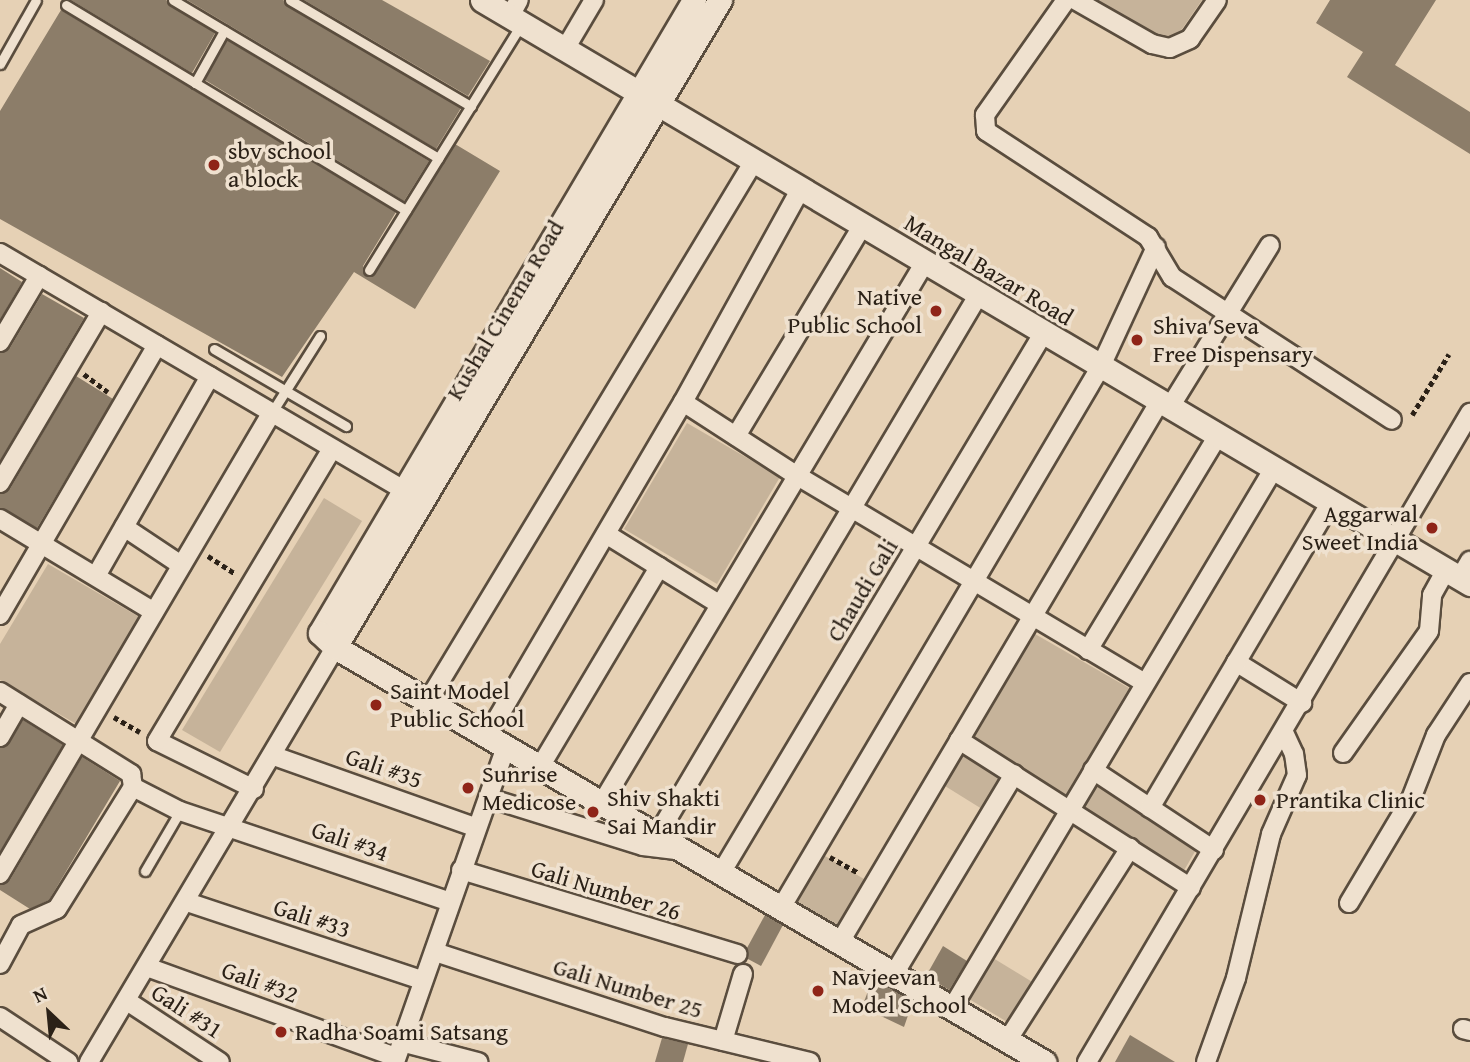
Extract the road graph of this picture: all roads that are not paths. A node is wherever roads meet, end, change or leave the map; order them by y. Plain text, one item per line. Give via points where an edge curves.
1 (36, 0) edge
2 (173, 0) edge
3 (290, 0) edge
4 (482, 0) edge
5 (594, 0) edge
6 (694, 0) edge
7 (720, 0) edge
8 (1066, 0) edge
9 (1075, 0) edge
10 (1217, 0) edge
11 (66, 5) dead end
12 (517, 13) edge
13 (224, 31) junction
14 (565, 49) junction
15 (0, 64) edge
16 (195, 83) junction
17 (649, 99) junction
18 (471, 106) junction
19 (438, 158) junction
20 (754, 161) junction
21 (800, 190) junction
22 (406, 210) junction
23 (863, 225) junction
24 (1270, 245) dead end
25 (1156, 247) junction
26 (0, 253) edge
27 (925, 262) junction
28 (369, 270) dead end
29 (39, 276) junction
30 (979, 294) junction
31 (101, 312) junction
32 (1228, 314) junction
33 (1044, 332) junction
34 (320, 336) dead end
35 (0, 342) edge
36 (157, 345) junction
37 (214, 349) dead end
38 (1101, 366) junction
39 (210, 376) junction
40 (285, 390) junction
41 (683, 402) junction
42 (1165, 404) junction
43 (272, 412) junction
44 (1470, 413) edge
45 (1401, 419) road end
46 (346, 426) dead end
47 (1218, 435) junction
48 (736, 436) junction
49 (332, 449) junction
50 (1274, 468) junction
51 (796, 475) junction
52 (0, 483) edge
53 (412, 495) junction
54 (1331, 502) junction
55 (851, 509) junction
56 (0, 519) edge
57 (124, 527) junction
58 (606, 534) junction
59 (42, 542) junction
60 (1398, 542) junction
61 (916, 547) junction
62 (181, 565) junction
63 (659, 567) junction
64 (1462, 574) edge
65 (96, 576) junction
66 (974, 582) junction
67 (719, 604) junction
68 (154, 612) junction
69 (0, 615) edge
70 (1031, 617) junction
71 (328, 640) junction
72 (1088, 650) junction
73 (1236, 662) junction
74 (1144, 683) junction
75 (1470, 683) edge
76 (0, 692) edge
77 (428, 701) junction
78 (1301, 703) junction
79 (19, 704) junction
80 (1284, 733) junction
81 (0, 737) edge
82 (959, 740) junction
83 (496, 741) junction
84 (78, 742) junction
85 (1343, 753) dead end
86 (274, 756) junction
87 (540, 767) junction
88 (1093, 770) junction
89 (1014, 774) junction
90 (133, 787) junction
91 (254, 789) junction
92 (489, 798) junction
93 (602, 803) junction
94 (1150, 808) junction
95 (1070, 809) junction
96 (180, 811) junction
97 (233, 826) junction
98 (477, 828) junction
99 (657, 836) junction
100 (1130, 848) junction
101 (1214, 850) junction
102 (684, 851) junction
103 (461, 870) junction
104 (145, 871) dead end
105 (722, 873) junction
106 (0, 874) edge
107 (1191, 888) junction
108 (187, 902) junction
109 (450, 902) junction
110 (1349, 903) dead end
111 (781, 908) junction
112 (840, 942) junction
113 (435, 951) junction
114 (738, 954) dead end
115 (0, 964) edge
116 (147, 967) junction
117 (743, 974) dead end
118 (894, 974) junction
119 (422, 980) junction
120 (127, 1001) junction
121 (952, 1008) junction
122 (0, 1017) edge
123 (723, 1041) junction
124 (1007, 1041) junction
125 (397, 1054) edge
126 (68, 1062) edge
127 (89, 1062) edge
128 (219, 1062) edge
129 (478, 1062) edge
130 (810, 1062) edge
131 (1044, 1062) edge
132 (1087, 1062) edge
133 (1206, 1062) edge

1 - 15 lane
2 - 13 lane
3 - 18 lane
4 - 12 street, Mangal Bazar Road
5 - 14 street
6 - 17 street, Kushal Cinema Road
7 - 17 street, Kushal Cinema Road
8 - 25 street via 985,115 986,131 1148,237
9 - 10 street via 1152,44 1170,48 1190,40
11 - 16 lane
12 - 14 street, Mangal Bazar Road
12 - 18 lane
13 - 16 lane
13 - 19 lane
14 - 17 street, Mangal Bazar Road
16 - 22 lane
17 - 20 street, Mangal Bazar Road
17 - 53 street, Kushal Cinema Road
18 - 19 lane
19 - 22 lane
20 - 21 street, Mangal Bazar Road
20 - 77 street
21 - 23 street, Mangal Bazar Road
21 - 41 street
22 - 28 lane
23 - 27 street, Mangal Bazar Road
23 - 48 street
24 - 32 street
25 - 32 street via 1160,262 1172,277
25 - 38 street
26 - 29 street
27 - 30 street, Mangal Bazar Road
27 - 51 street
29 - 31 street
29 - 35 street
30 - 33 street, Mangal Bazar Road
30 - 55 street
31 - 36 street
31 - 52 street
32 - 42 street
32 - 45 street
33 - 38 street, Mangal Bazar Road
33 - 61 street, Chaudi Gali
34 - 40 lane
36 - 39 street
36 - 59 street
37 - 40 lane
38 - 42 street, Mangal Bazar Road
38 - 66 street
39 - 43 street
39 - 57 street
40 - 43 lane
40 - 46 lane
41 - 48 street
41 - 58 street
42 - 47 street, Mangal Bazar Road
42 - 70 street
43 - 49 street
43 - 62 street
44 - 60 street
47 - 50 street, Mangal Bazar Road
47 - 72 street
48 - 51 street
49 - 53 street
49 - 91 street via 157,741
50 - 54 street, Mangal Bazar Road
50 - 74 street
51 - 55 street
51 - 67 street
53 - 71 street, Kushal Cinema Road
54 - 60 street, Mangal Bazar Road
54 - 73 street
55 - 61 street
55 - 99 street
56 - 59 street
57 - 62 street
57 - 65 street
58 - 63 street
58 - 83 street
59 - 65 street
59 - 69 street
60 - 64 street, Mangal Bazar Road
60 - 78 street
61 - 66 street
61 - 105 street, Chaudi Gali
62 - 68 street
63 - 67 street
63 - 87 street
64 - 85 street via 1432,595 1425,639
65 - 68 street
66 - 70 street
66 - 111 street
67 - 93 street
68 - 84 street
70 - 72 street
70 - 82 street
71 - 77 street
71 - 86 street
72 - 74 street
73 - 78 street
73 - 94 street
74 - 88 street
75 - 110 street via 1436,735 1411,799
76 - 79 street
77 - 83 street
78 - 80 street
79 - 81 street
79 - 84 street
80 - 101 street
80 - 133 street via 1297,775 1267,847 1233,990
82 - 89 street
82 - 112 street
83 - 87 street
83 - 92 street
84 - 90 street via 131,774
84 - 106 street
86 - 91 street
86 - 98 street, Gali #35
87 - 93 street
88 - 94 street
88 - 95 street
89 - 95 street
89 - 118 street
90 - 96 street, Gali #34
90 - 115 street via 57,909 21,925
91 - 97 street
92 - 98 street
92 - 102 street via 643,846
93 - 99 street
94 - 101 street
95 - 100 street
95 - 121 street
96 - 97 street, Gali #34
96 - 104 lane
97 - 108 street
97 - 109 street, Gali #34
98 - 103 street
99 - 102 street
100 - 107 street
100 - 124 street
101 - 107 street
102 - 105 street
103 - 109 street
103 - 114 street, Gali Number 26
105 - 111 street
107 - 132 street
108 - 116 street
108 - 119 street, Gali #33
109 - 113 street
111 - 112 street
112 - 118 street
113 - 119 street
113 - 123 street, Gali Number 25 via 665,1027
116 - 120 street
116 - 125 street, Gali #32
117 - 123 street
118 - 121 street
119 - 125 street
120 - 127 street
120 - 128 street, Gali #31
121 - 124 street
122 - 126 street
123 - 130 street, Gali Number 25
124 - 131 street
125 - 129 street, Gali #32

